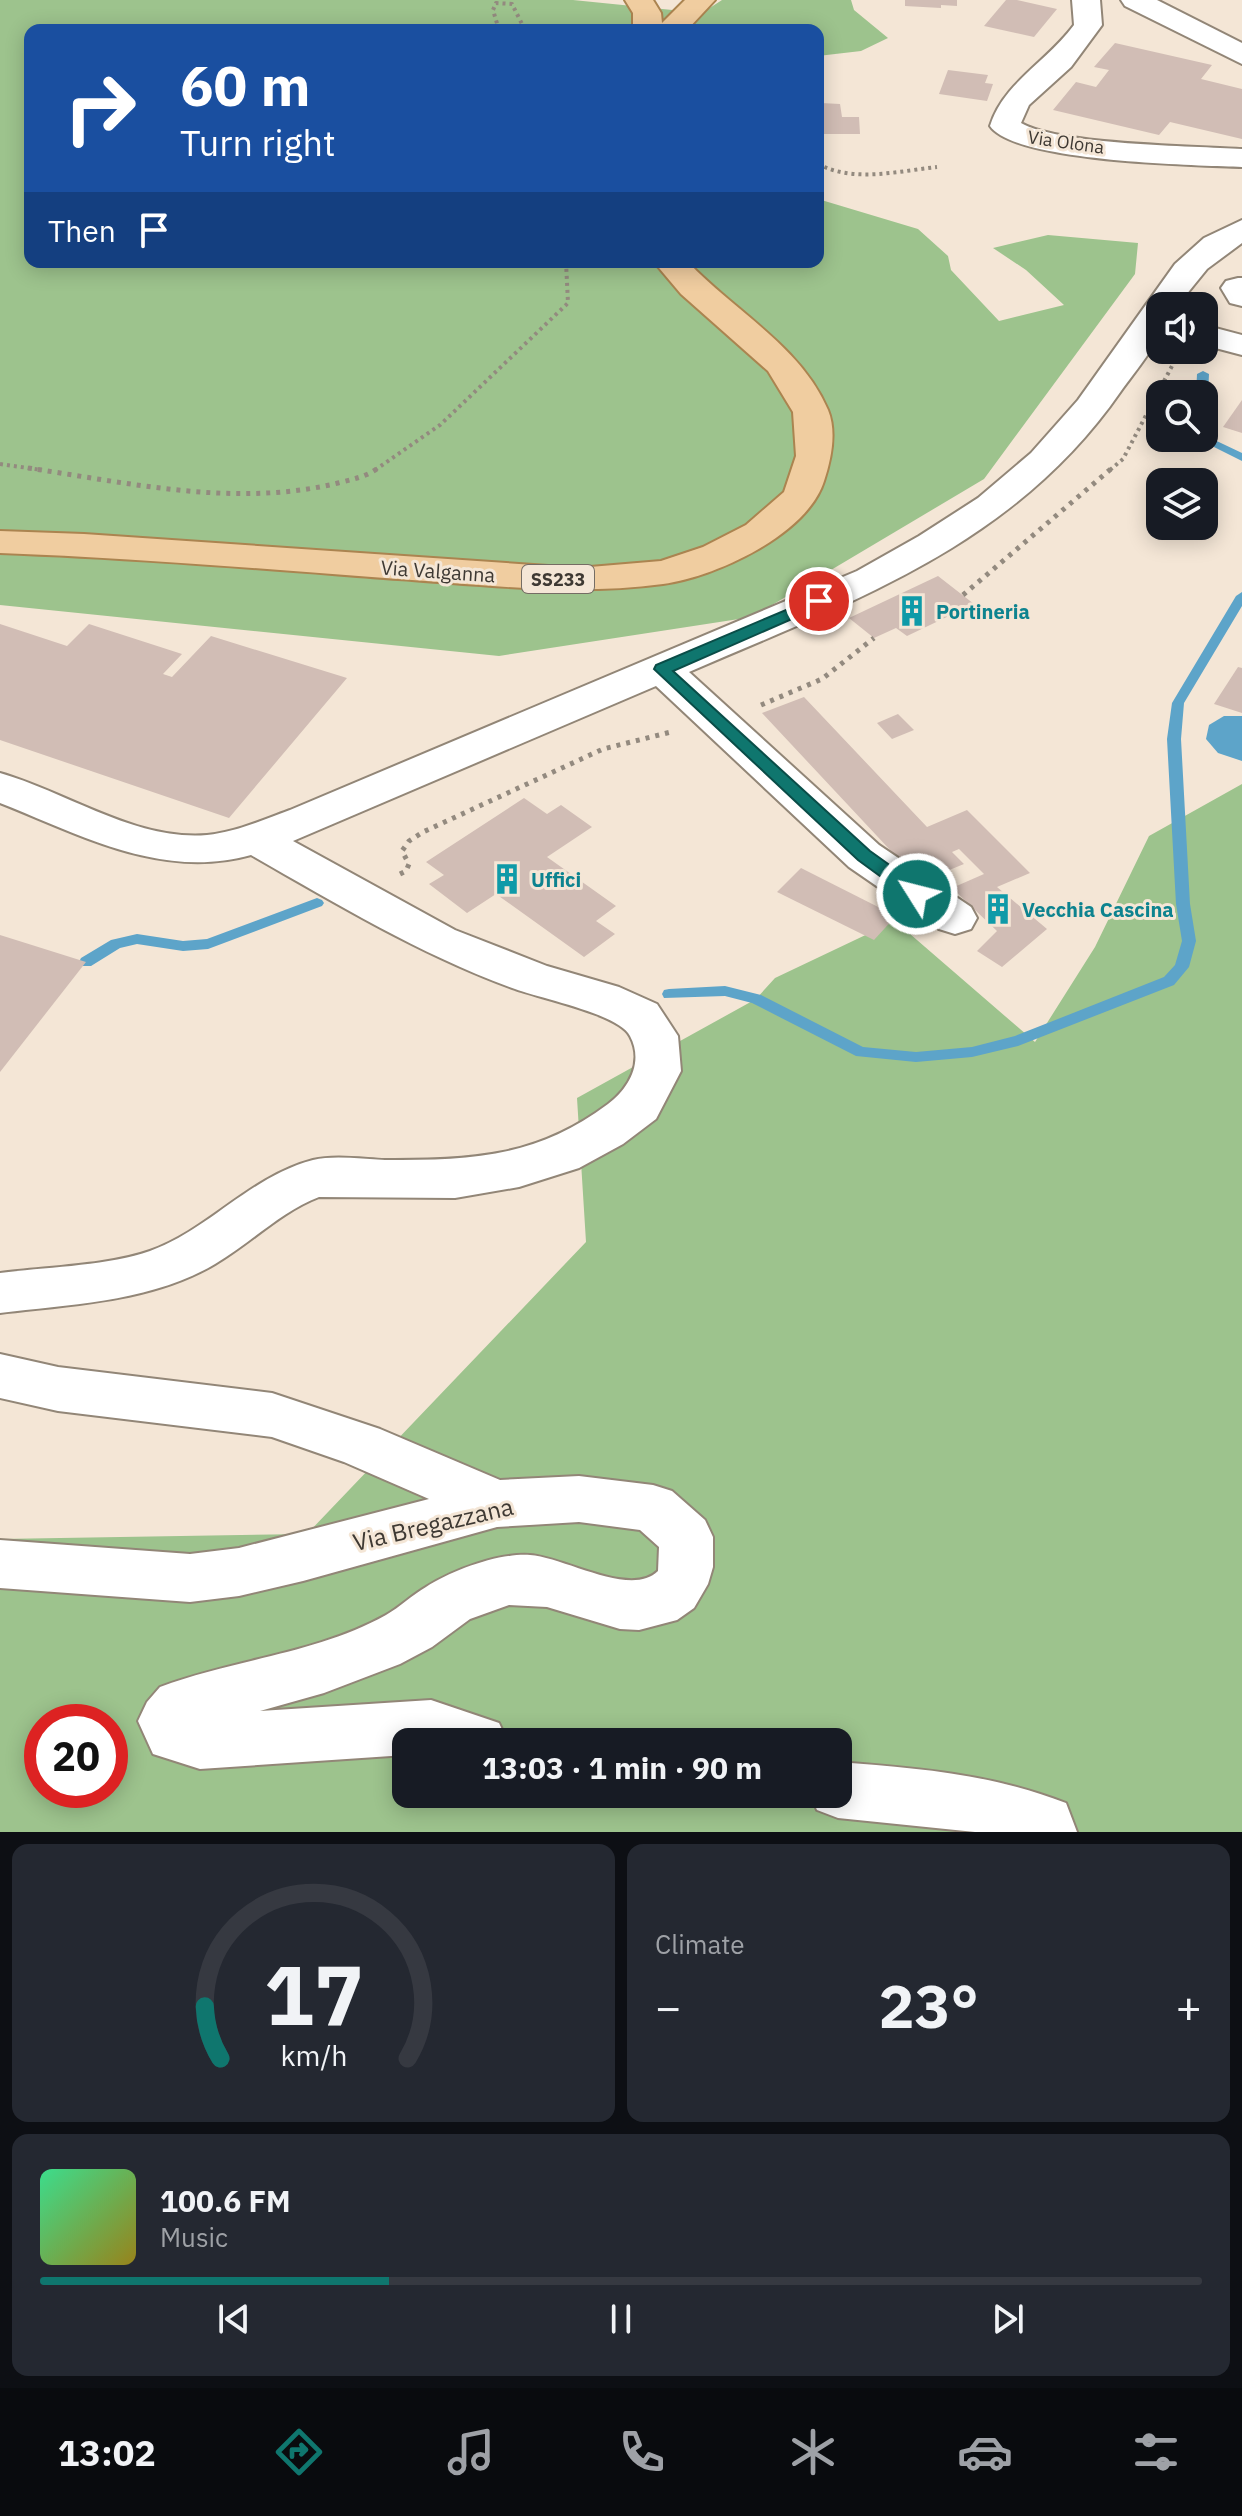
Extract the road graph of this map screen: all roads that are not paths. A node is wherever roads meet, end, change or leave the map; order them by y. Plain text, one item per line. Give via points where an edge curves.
1 (639, 0) edge
2 (701, 0) edge
3 (1086, 0) edge
4 (1135, 0) edge
5 (648, 24) edge
6 (677, 24) edge
7 (1242, 55) edge
8 (1242, 158) edge
9 (1242, 230) edge
10 (676, 268) edge
11 (1242, 288) edge
12 (1172, 292) edge
13 (1242, 296) edge
14 (1146, 331) edge
15 (1218, 339) edge
16 (1242, 345) edge
17 (0, 542) edge
18 (662, 669) junction
19 (0, 787) edge
20 (254, 838) junction
21 (955, 918) dead end
22 (0, 1293) edge
23 (0, 1376) edge
24 (497, 1504) junction
25 (0, 1564) edge
26 (414, 1728) edge
27 (434, 1728) edge
28 (392, 1729) edge
29 (852, 1791) edge
30 (1047, 1832) edge

1 - 5 main road
2 - 6 main road
3 - 8 street, Via Olona via 1088,25 1010,109 1005,126 1009,132 1072,144
4 - 7 street
9 - 12 street via 1214,244 1186,269
10 - 17 main road, Via Valganna / SS233 via 782,365 811,412 814,456 801,496 759,533 716,555 665,572 578,580
11 - 13 street
14 - 18 street via 1050,455 944,540 871,579
15 - 16 street
18 - 20 street
18 - 21 street via 864,856
19 - 20 street via 158,845 194,850
20 - 22 street via 439,941 641,1016 655,1036 658,1071 639,1106 562,1155 519,1168 455,1179 316,1178 284,1190 198,1250 161,1268
23 - 24 street via 58,1389 272,1415 361,1445
24 - 25 street, Via Bregazzana via 303,1557 190,1578
24 - 28 street, Via Bregazzana via 579,1499 653,1508 686,1537 683,1584 659,1601 636,1607 558,1583 512,1580 456,1598 407,1633 342,1660 180,1706 167,1721 173,1735 200,1742
26 - 27 street, Via Bregazzana
29 - 30 street via 1013,1811 1045,1823

